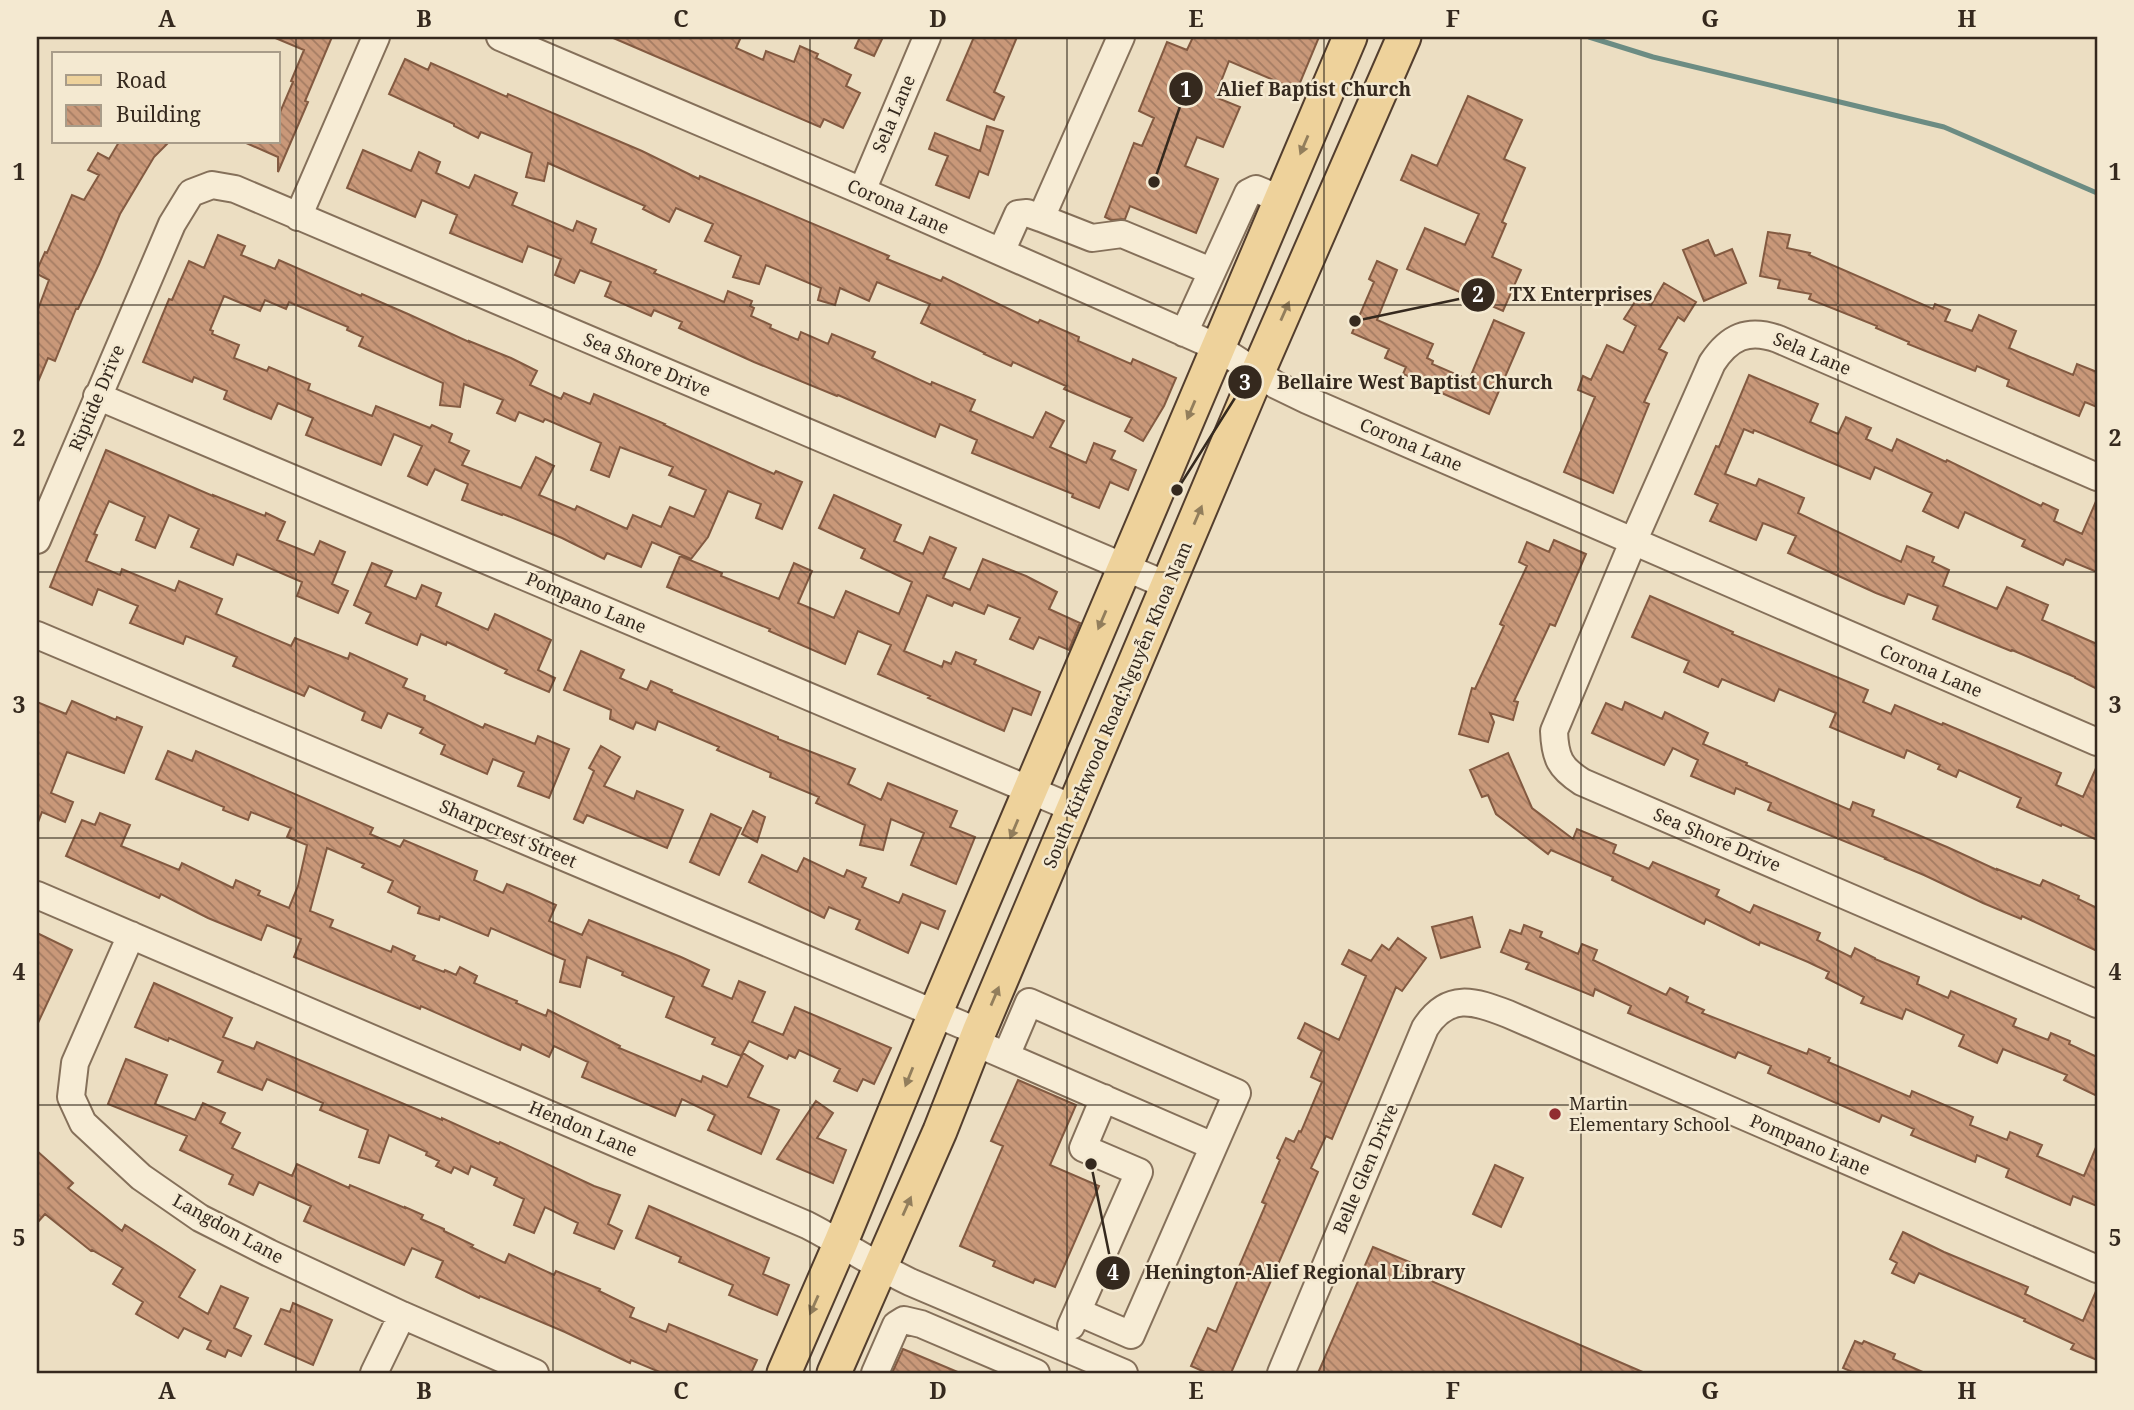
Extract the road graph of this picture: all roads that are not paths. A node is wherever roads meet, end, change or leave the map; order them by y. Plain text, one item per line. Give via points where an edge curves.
1 (376, 37) edge
2 (500, 37) edge
3 (927, 37) edge
4 (1121, 37) edge
5 (1350, 37) edge
6 (1404, 37) edge
7 (1321, 105) junction
8 (1366, 123) junction
9 (862, 191) junction
10 (1280, 200) junction
11 (298, 217) junction
12 (1041, 218) junction
13 (1001, 252) junction
14 (158, 257) joint
15 (1211, 271) junction
16 (1184, 333) junction
17 (1217, 347) junction
18 (1257, 374) junction
19 (97, 396) junction
20 (2097, 477) edge
21 (37, 540) edge
22 (1633, 542) junction
23 (1124, 567) junction
24 (1169, 586) junction
25 (37, 635) edge
26 (2097, 742) edge
27 (1031, 791) junction
28 (1075, 809) junction
29 (37, 895) edge
30 (131, 935) junction
31 (2097, 1004) edge
32 (1443, 1009) joint
33 (934, 1014) junction
34 (977, 1037) junction
35 (1006, 1056) junction
36 (1104, 1098) junction
37 (1213, 1146) junction
38 (841, 1242) junction
39 (880, 1268) junction
40 (2097, 1269) edge
41 (933, 1293) junction
42 (1078, 1312) junction
43 (402, 1315) junction
44 (921, 1324) junction
45 (1062, 1347) junction
46 (374, 1373) edge
47 (536, 1373) edge
48 (784, 1373) edge
49 (834, 1373) edge
50 (875, 1373) edge
51 (1036, 1373) edge
52 (1123, 1373) edge
53 (1281, 1373) edge

1 - 11 street
2 - 9 street, Corona Lane
3 - 9 street, Sela Lane
4 - 12 street
5 - 7 main road
6 - 8 main road, South Kirkwood Road;Nguyễn Khoa Nam
7 - 8 main road
7 -> 10 main road
18 -> 8 main road, South Kirkwood Road;Nguyễn Khoa Nam
9 - 13 street, Corona Lane
10 - 15 street via 1255,189 1248,192
10 - 17 main road
11 - 14 street, Sea Shore Drive via 235,189 212,184 191,193
11 - 23 street, Sea Shore Drive
12 - 13 street via 1018,214
12 - 15 street via 1092,238 1122,234
13 - 16 street, Corona Lane
14 - 19 street, Riptide Drive
15 - 16 street
16 - 17 street, Corona Lane
17 - 18 street, Corona Lane
17 -> 23 main road
18 - 22 street, Corona Lane
24 -> 18 main road, South Kirkwood Road;Nguyễn Khoa Nam
19 - 21 street, Riptide Drive
19 - 27 street, Pompano Lane
20 - 22 street, Sela Lane via 1778,339 1752,334 1731,341 1713,363
22 - 26 street, Corona Lane
22 - 31 street, Sea Shore Drive via 1554,731 1557,758 1565,770 1582,782
23 - 24 street, Sea Shore Drive
23 -> 27 main road
24 - 28 main road, South Kirkwood Road;Nguyễn Khoa Nam
25 - 33 street, Sharpcrest Street
27 - 28 street, Pompano Lane
27 -> 33 main road
34 -> 28 main road, South Kirkwood Road;Nguyễn Khoa Nam
29 - 30 street, Hendon Lane
30 - 38 street, Hendon Lane
30 - 43 street, Langdon Lane via 75,1063 71,1097 83,1123 141,1177 200,1218
32 - 40 street, Pompano Lane via 1454,1003 1482,1004
32 - 53 street, Belle Glen Drive via 1425,1028
33 - 34 street, Sharpcrest Street
33 -> 38 main road
34 - 35 street, Sharpcrest Street
39 -> 34 main road, South Kirkwood Road;Nguyễn Khoa Nam
35 - 36 street, Sharpcrest Street
35 - 37 street via 1030,1002 1237,1093
36 - 37 street, Sharpcrest Street
36 - 42 street via 1083,1148 1139,1172
37 - 42 street via 1131,1335
38 - 39 street, Hendon Lane
38 -> 48 main road
39 - 41 street, Hendon Lane
39 - 49 main road, South Kirkwood Road;Nguyễn Khoa Nam
41 - 44 street
41 - 45 street, Hendon Lane
42 - 45 street
43 - 46 street
43 - 47 street, Langdon Lane
44 - 50 street via 904,1320 895,1325
44 - 51 street
45 - 52 street, Hendon Lane

